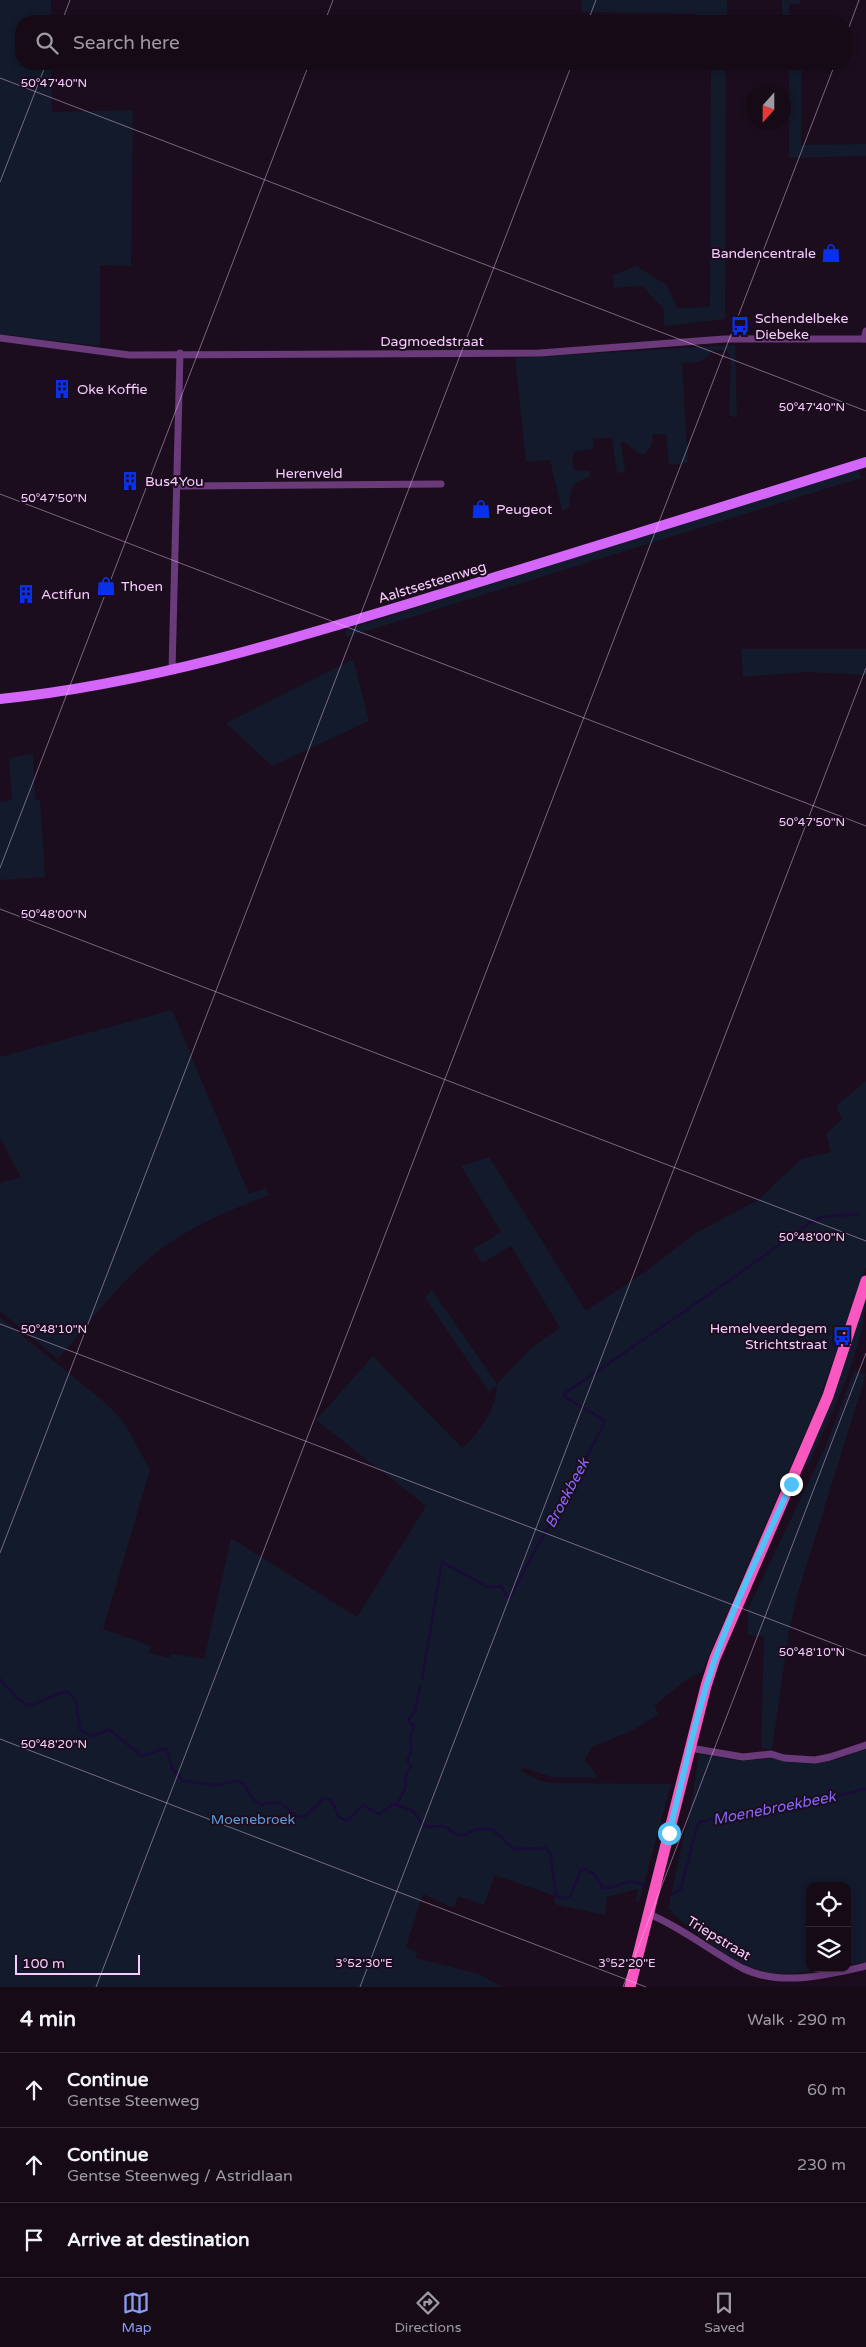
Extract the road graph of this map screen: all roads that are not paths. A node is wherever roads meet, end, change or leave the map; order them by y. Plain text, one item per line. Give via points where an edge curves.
1 (866, 331) edge
2 (0, 338) edge
3 (865, 339) edge
4 (180, 353) junction
5 (866, 462) edge
6 (441, 484) dead end
7 (178, 486) junction
8 (172, 671) junction
9 (0, 699) edge
10 (866, 1281) edge
11 (866, 1745) edge
12 (689, 1754) junction
13 (649, 1914) junction
14 (866, 1966) edge
15 (630, 1987) edge

1 - 3 street, Dagmoedstraat
2 - 4 street, Dagmoedstraat via 104,353
3 - 4 street, Dagmoedstraat via 724,339 540,353
4 - 7 street
5 - 8 main road, Aalstsesteenweg via 310,634
6 - 7 street, Herenveld
7 - 8 street
8 - 9 main road, Aalstsesteenweg via 124,682
10 - 12 main road via 828,1396 715,1658
11 - 12 street via 815,1760 771,1754 743,1757
12 - 13 main road
13 - 14 street, Triepstraat via 684,1930 723,1957 758,1974 804,1978
13 - 15 main road

